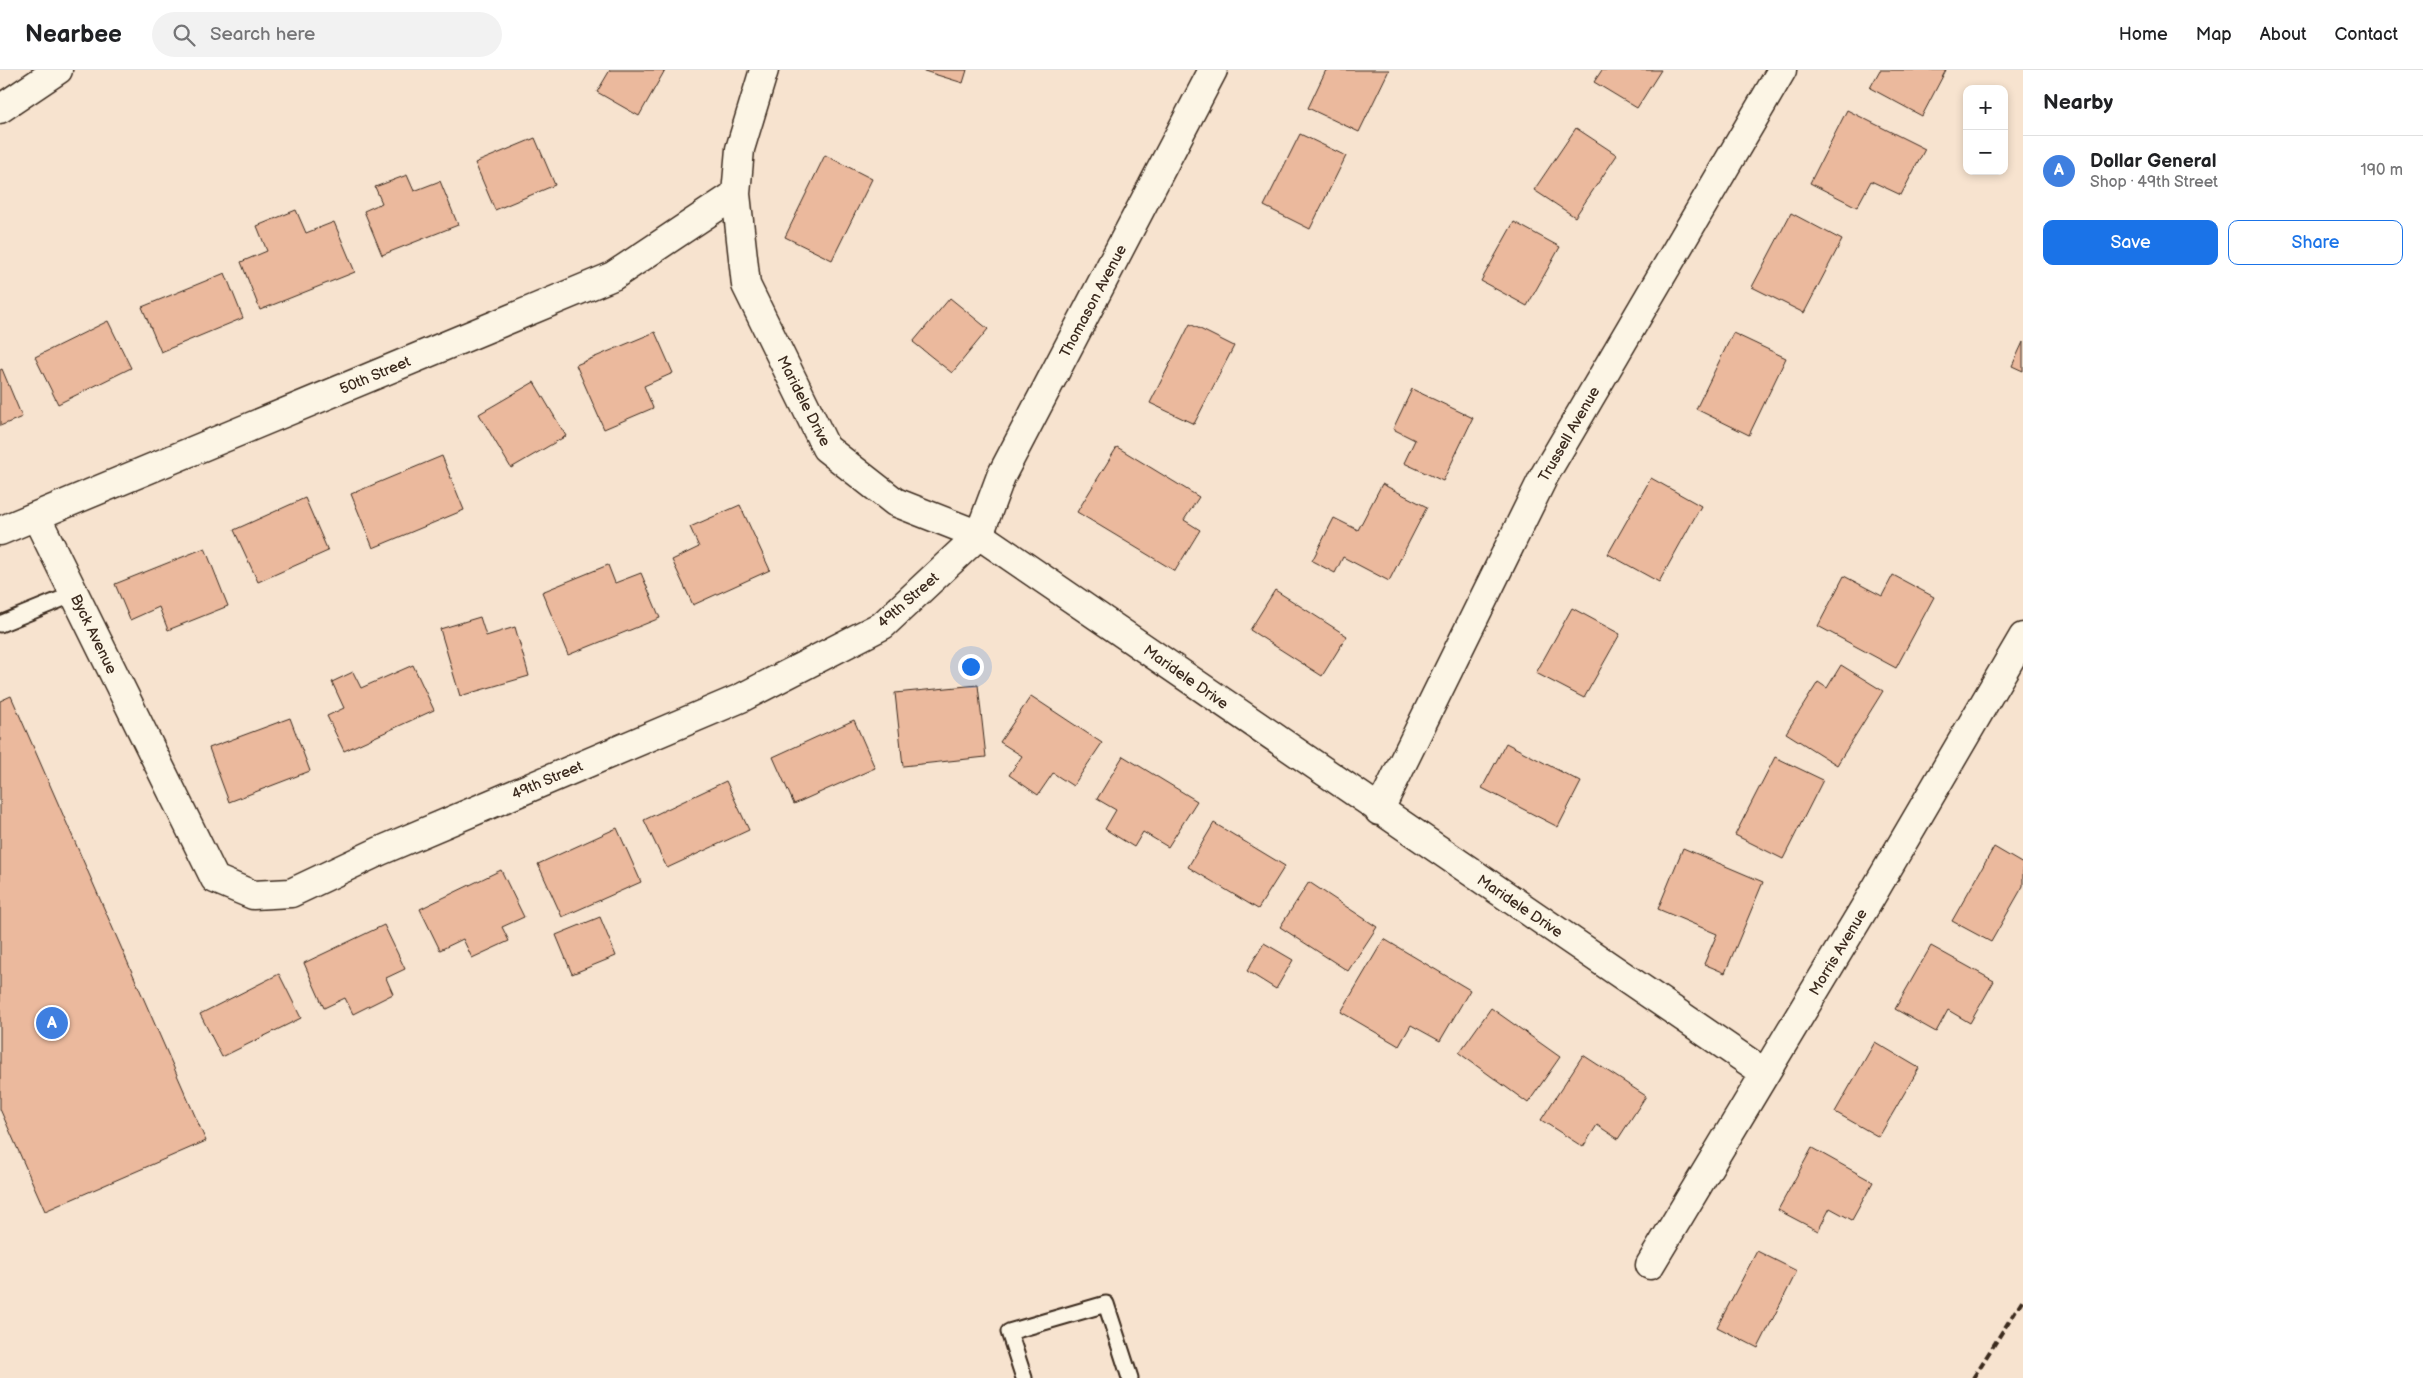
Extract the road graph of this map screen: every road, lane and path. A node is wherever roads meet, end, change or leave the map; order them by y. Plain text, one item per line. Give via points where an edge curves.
1 (58, 70) edge
2 (764, 70) edge
3 (1213, 70) edge
4 (1782, 70) edge
5 (0, 109) edge
6 (736, 194) junction
7 (36, 516) junction
8 (0, 532) edge
9 (979, 535) junction
10 (74, 594) junction
11 (0, 624) edge
12 (2023, 637) edge
13 (152, 751) joint
14 (1379, 811) junction
15 (1765, 1073) junction
16 (1650, 1265) dead end
17 (1024, 1378) edge
18 (1130, 1378) edge

1 - 5 street
2 - 6 street, Maridele Drive via 740,149
3 - 9 street, Thomason Avenue via 1002,476
4 - 14 street, Trussell Avenue via 1544,476
6 - 7 street, 50th Street via 613,276
6 - 9 street, Maridele Drive via 746,285 826,448 895,502
7 - 8 street, 50th Street
7 - 10 street, Byck Avenue
9 - 13 street, 49th Street via 883,625 741,698 291,892 253,895 215,879
9 - 14 street, Maridele Drive
10 - 11 lane
10 - 13 street, Byck Avenue
12 - 15 street, Morris Avenue
14 - 15 street, Maridele Drive
15 - 16 street, Morris Avenue
17 - 18 lane via 1009,1332 1106,1304

